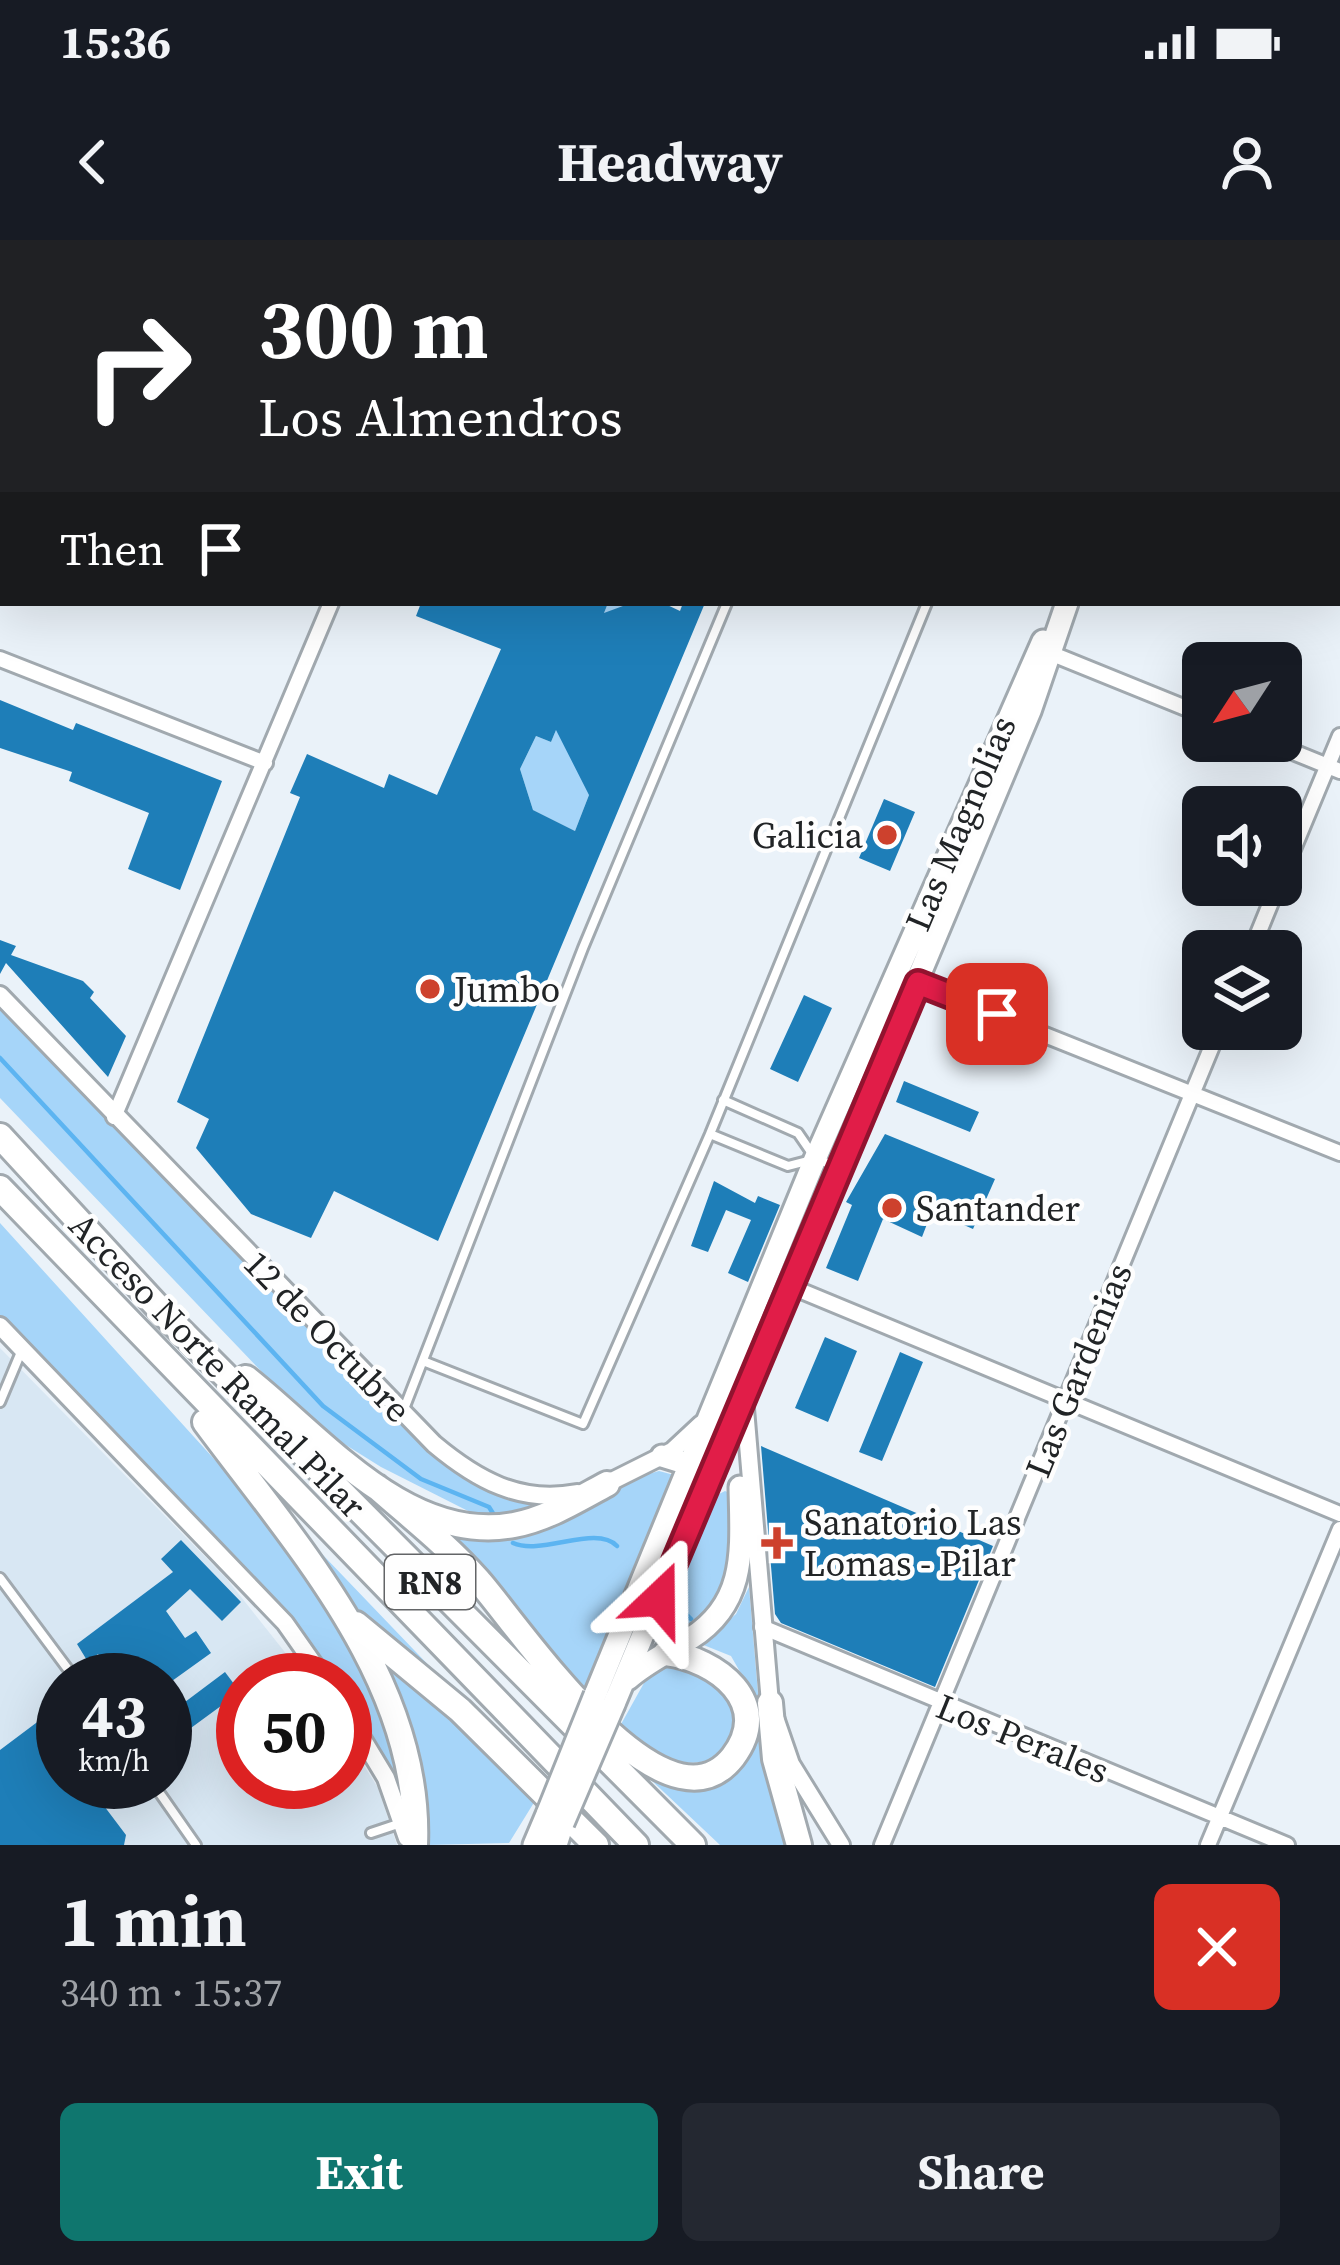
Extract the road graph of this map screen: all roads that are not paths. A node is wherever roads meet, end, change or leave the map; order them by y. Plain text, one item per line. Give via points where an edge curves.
1 (1130, 240) edge
2 (1142, 240) edge
3 (330, 606) edge
4 (727, 606) edge
5 (926, 606) edge
6 (1063, 606) edge
7 (1064, 606) edge
8 (1050, 653) junction
9 (0, 659) edge
10 (1182, 707) edge
11 (1340, 736) edge
12 (1302, 756) edge
13 (265, 764) junction
14 (1334, 769) edge
15 (1302, 836) edge
16 (893, 976) junction
17 (918, 983) junction
18 (0, 995) edge
19 (1210, 1050) edge
20 (1193, 1092) junction
21 (723, 1100) junction
22 (114, 1117) junction
23 (710, 1133) junction
24 (0, 1136) edge
25 (1340, 1153) edge
26 (815, 1159) junction
27 (839, 1167) junction
28 (0, 1188) edge
29 (787, 1285) junction
30 (168, 1318) junction
31 (0, 1326) edge
32 (151, 1348) junction
33 (21, 1350) junction
34 (423, 1361) junction
35 (743, 1396) junction
36 (1066, 1398) junction
37 (0, 1402) edge
38 (713, 1409) junction
39 (402, 1414) junction
40 (662, 1456) junction
41 (691, 1464) junction
42 (713, 1473) junction
43 (607, 1484) junction
44 (377, 1487) junction
45 (746, 1491) junction
46 (1340, 1514) edge
47 (1340, 1529) edge
48 (0, 1578) edge
49 (333, 1600) junction
50 (762, 1627) junction
51 (56, 1653) edge
52 (307, 1653) edge
53 (666, 1653) junction
54 (611, 1694) junction
55 (770, 1702) junction
56 (941, 1706) junction
57 (372, 1755) edge
58 (171, 1809) edge
59 (1221, 1816) junction
60 (371, 1833) dead end
61 (544, 1834) edge
62 (409, 1837) edge
63 (196, 1845) edge
64 (596, 1845) edge
65 (637, 1845) edge
66 (693, 1845) edge
67 (799, 1845) edge
68 (841, 1845) edge
69 (882, 1845) edge
70 (1208, 1845) edge
71 (1287, 1845) edge

1 - 2 lane
3 - 13 street
4 - 34 lane
5 - 21 lane
6 - 16 main road, Las Magnolias via 1015,695
7 - 8 main road, Las Magnolias
8 - 10 street
8 - 17 main road, Las Magnolias
9 - 13 street
11 - 14 street
12 - 14 street
13 - 22 street
14 - 15 street
16 - 17 street
16 - 26 main road, Las Magnolias
17 - 20 street
17 - 27 main road, Las Magnolias
18 - 22 street, 12 de Octubre
19 - 20 street, Las Gardenias
20 - 25 street
20 - 36 street, Las Gardenias
21 - 23 lane
21 - 26 lane via 799,1133
22 - 39 street, 12 de Octubre
23 - 26 lane via 788,1166
23 - 34 lane via 583,1424
24 - 30 highway, Acceso Norte Ramal Pilar / RN8
26 - 27 lane
26 - 38 main road, Las Magnolias
27 - 29 main road, Las Magnolias
28 - 32 highway, Acceso Norte Ramal Pilar / RN8
29 - 35 main road, Las Magnolias
29 - 36 street
30 - 44 highway
30 - 66 highway, Acceso Norte Ramal Pilar / RN8
31 - 33 street
32 - 49 highway
32 - 65 highway, Acceso Norte Ramal Pilar / RN8
33 - 37 lane
33 - 52 street
34 - 39 lane
35 - 42 main road, Las Magnolias
35 - 45 street
36 - 46 street
36 - 56 street, Las Gardenias
38 - 40 street, 12 de Octubre
38 - 41 main road, Las Magnolias
39 - 43 street, 12 de Octubre via 460,1465 512,1492 549,1497
40 - 41 main road
40 - 43 street, 12 de Octubre
41 - 42 main road
41 - 54 main road, Las Magnolias
42 - 45 main road
42 - 54 main road, Las Magnolias
43 - 44 highway via 547,1515 496,1527 446,1521
44 - 53 highway via 477,1578 536,1655 633,1754 674,1778 705,1777 723,1768 742,1741 741,1696 716,1669
45 - 50 street
45 - 53 main road via 734,1593 714,1621
47 - 59 street
48 - 51 lane
49 - 62 highway via 394,1718 413,1786
49 - 64 highway via 460,1710
50 - 55 street
50 - 56 street, Los Perales
53 - 54 main road
54 - 61 main road, Las Magnolias, bridge
55 - 67 highway via 775,1759
55 - 68 street via 791,1764
56 - 59 street, Los Perales
56 - 69 street, Las Gardenias
57 - 62 street
58 - 63 lane
59 - 70 street
59 - 71 street, Los Perales
60 - 62 lane

